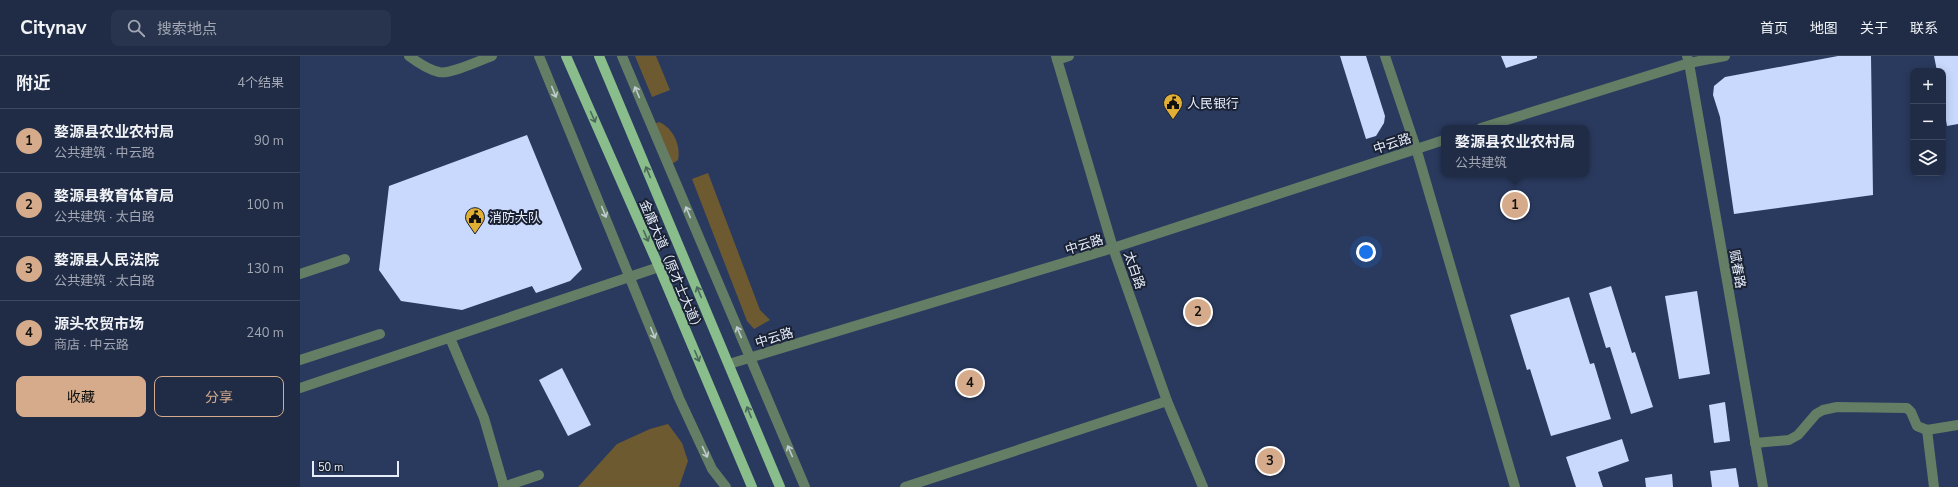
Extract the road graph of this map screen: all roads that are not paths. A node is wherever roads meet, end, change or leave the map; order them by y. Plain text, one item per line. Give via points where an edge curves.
1 (409, 56) edge
2 (492, 56) edge
3 (539, 56) edge
4 (566, 56) edge
5 (599, 56) edge
6 (622, 56) edge
7 (1069, 56) edge
8 (1385, 56) edge
9 (1726, 56) edge
10 (1057, 58) edge
11 (1688, 59) edge
12 (1490, 125) edge
13 (1441, 141) edge
14 (1416, 148) junction
15 (1114, 248) junction
16 (345, 259) dead end
17 (659, 267) junction
18 (300, 274) edge
19 (630, 276) junction
20 (380, 334) dead end
21 (450, 338) junction
22 (750, 358) junction
23 (300, 360) edge
24 (730, 364) junction
25 (300, 388) edge
26 (1166, 401) junction
27 (1958, 425) edge
28 (1926, 430) junction
29 (1755, 443) junction
30 (539, 475) dead end
31 (504, 487) edge
32 (726, 487) edge
33 (751, 487) edge
34 (780, 487) edge
35 (805, 487) edge
36 (905, 487) edge
37 (1203, 487) edge
38 (1515, 487) edge
39 (1763, 487) edge
40 (1934, 487) edge

1 - 2 street via 440,73 466,67
3 -> 19 street
4 -> 17 main road, 金庸大道（原才士大道）
24 -> 5 main road, 金庸大道（原才士大道）
22 -> 6 street
7 - 10 street
8 - 14 street
9 - 11 street
10 - 15 street, 太白路
11 - 12 street
11 - 29 street, 赋春路
13 - 14 street, 中云路
14 - 15 street, 中云路
14 - 38 street
15 - 22 street, 中云路
15 - 26 street, 太白路
16 - 18 street
17 - 19 street
17 -> 33 main road, 金庸大道（原才士大道）
19 - 21 street
19 -> 32 street via 679,398 712,469
20 - 23 street
21 - 25 street
21 - 31 street via 484,418
22 - 24 street, 中云路
35 -> 22 street
34 -> 24 main road, 金庸大道（原才士大道）
26 - 36 street
26 - 37 street, 太白路
27 - 28 street
28 - 29 street via 1917,426 1907,408 1837,407 1816,414 1798,435 1789,440
28 - 40 street
29 - 39 street, 赋春路
30 - 31 street

